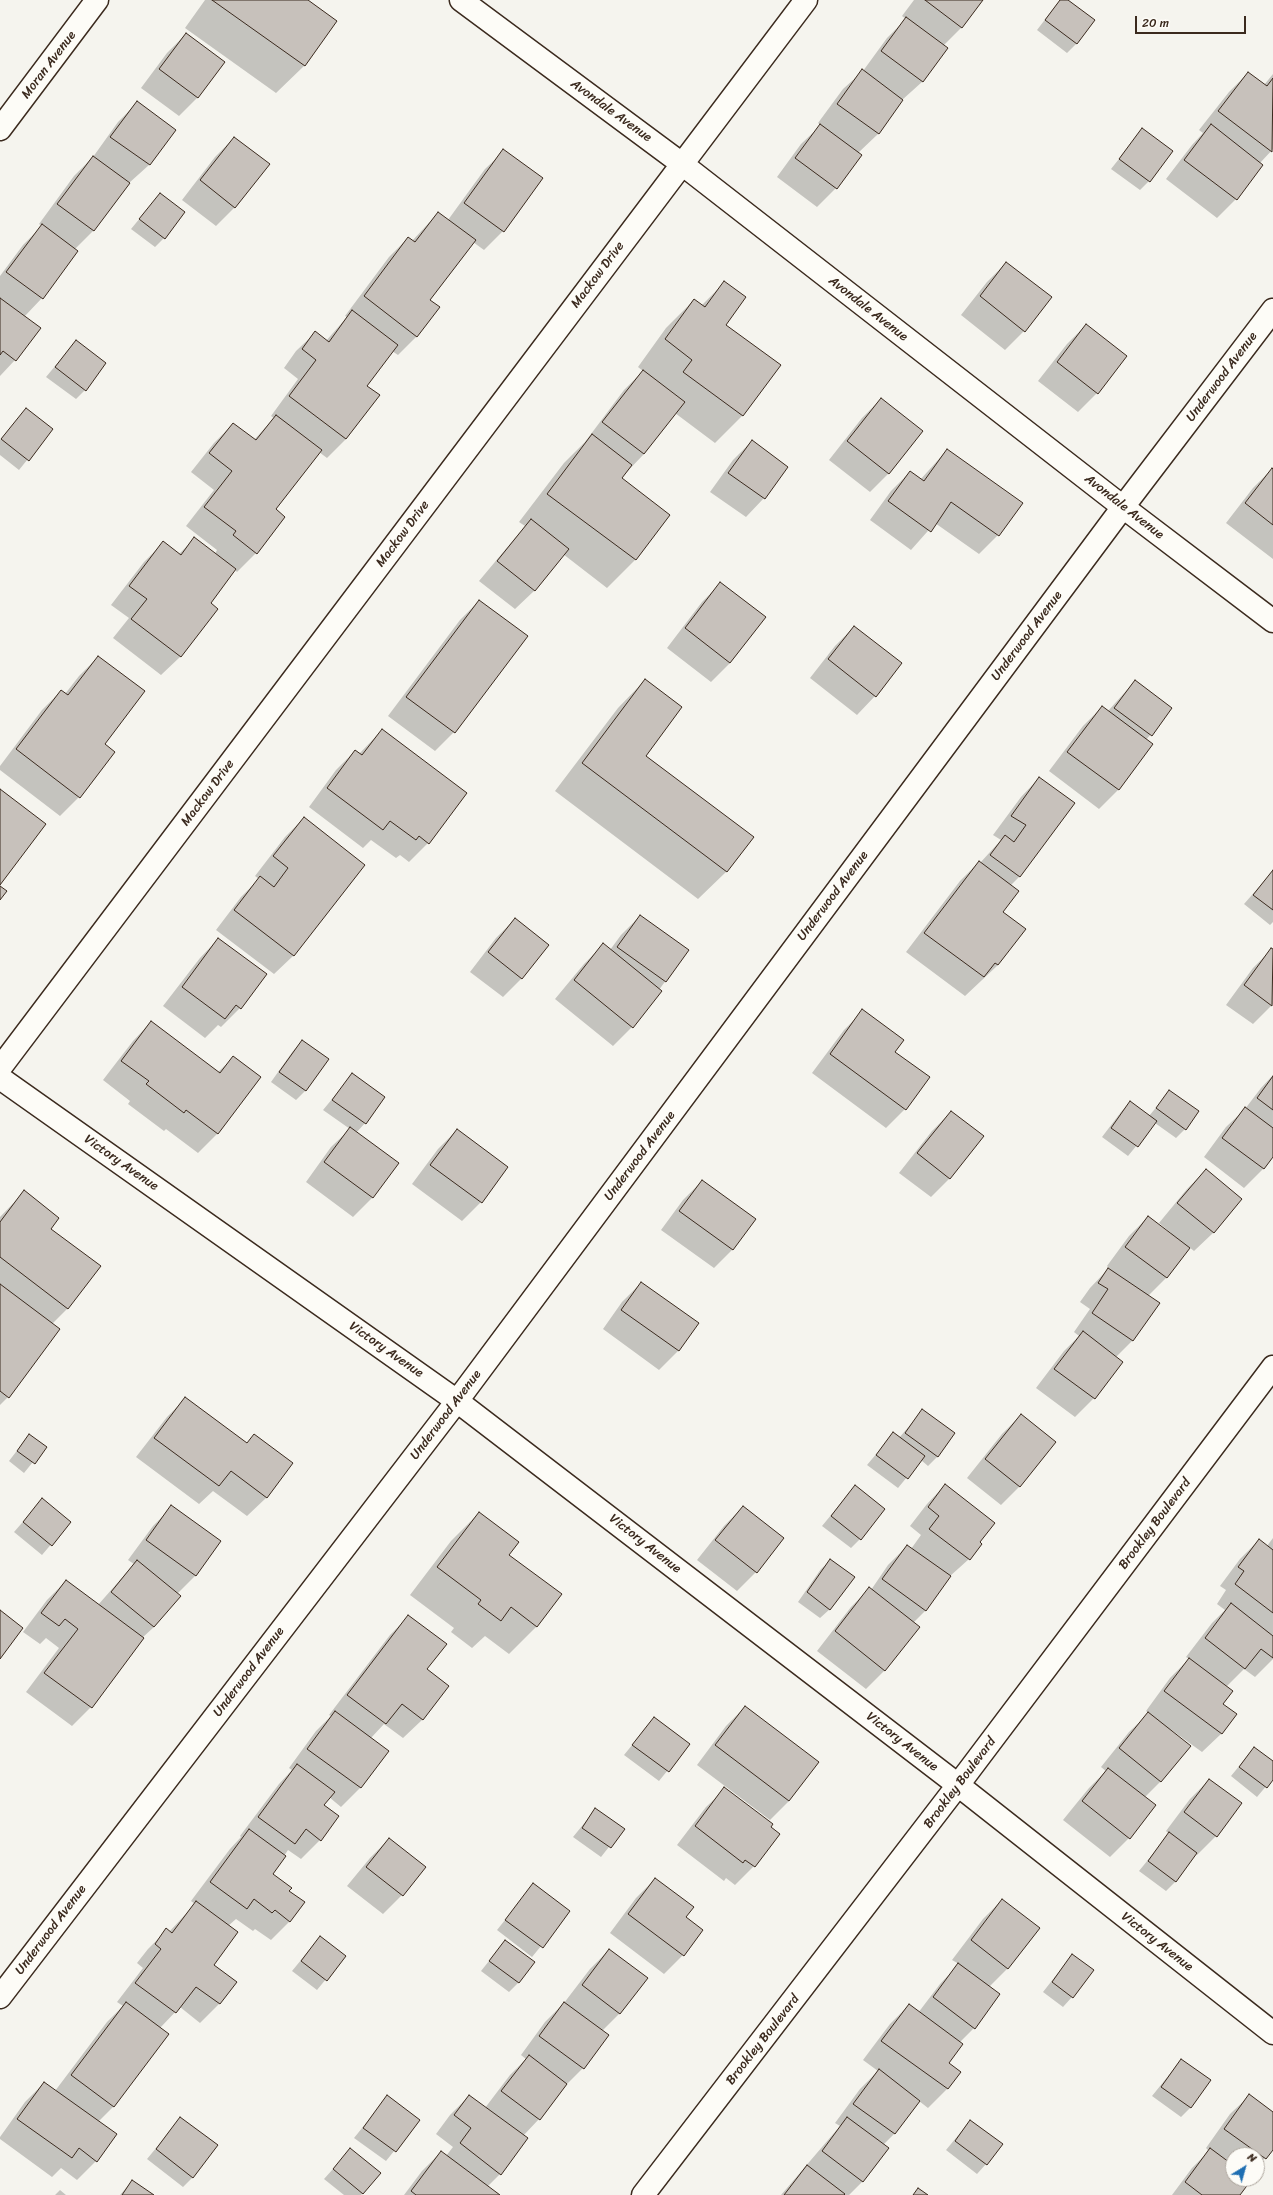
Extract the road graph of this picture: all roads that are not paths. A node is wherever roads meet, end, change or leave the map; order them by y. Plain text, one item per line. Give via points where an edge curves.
1 (97, 0) edge
2 (461, 0) edge
3 (806, 0) edge
4 (0, 129) edge
5 (682, 164) junction
6 (1273, 310) edge
7 (1124, 507) junction
8 (1273, 621) edge
9 (0, 1068) edge
10 (0, 1078) edge
11 (1273, 1367) edge
12 (457, 1401) junction
13 (958, 1785) junction
14 (0, 1997) edge
15 (1273, 2033) edge
16 (643, 2195) edge

1 - 4 street, Moran Avenue
2 - 5 street, Avondale Avenue
3 - 5 street, Mackow Drive
5 - 7 street, Avondale Avenue
5 - 9 street, Mackow Drive
6 - 7 street, Underwood Avenue
7 - 8 street, Avondale Avenue
7 - 12 street, Underwood Avenue
10 - 12 street, Victory Avenue
11 - 13 street, Brookley Boulevard
12 - 13 street, Victory Avenue
12 - 14 street, Underwood Avenue
13 - 15 street, Victory Avenue
13 - 16 street, Brookley Boulevard

